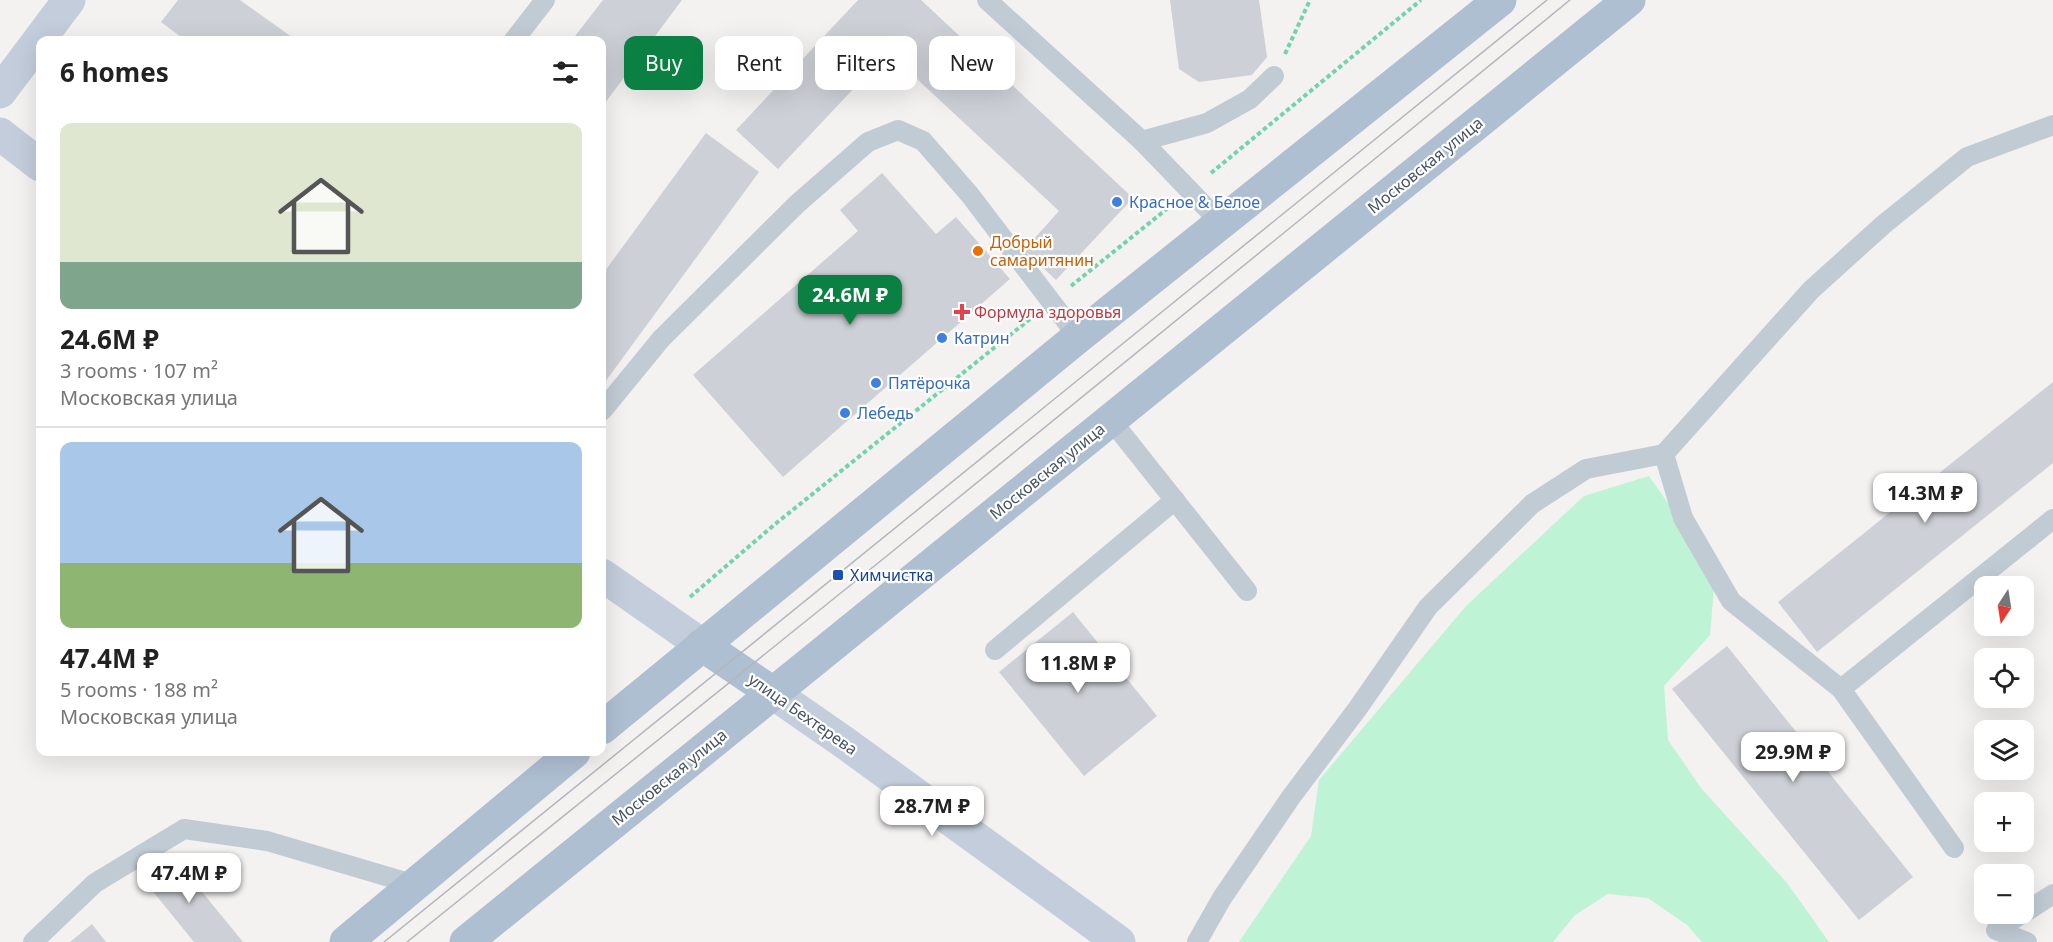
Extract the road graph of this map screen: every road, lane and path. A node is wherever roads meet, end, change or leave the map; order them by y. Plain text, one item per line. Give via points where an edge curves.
1 (69, 0) edge
2 (545, 0) edge
3 (987, 0) edge
4 (1310, 0) edge
5 (1500, 0) edge
6 (1629, 0) edge
7 (42, 36) edge
8 (517, 36) edge
9 (36, 44) edge
10 (1274, 76) joint
11 (0, 92) edge
12 (2053, 125) edge
13 (0, 134) edge
14 (1142, 141) junction
15 (36, 162) edge
16 (1221, 223) junction
17 (1078, 338) junction
18 (606, 406) edge
19 (1110, 420) junction
20 (1664, 454) junction
21 (1175, 500) junction
22 (2053, 519) edge
23 (606, 577) edge
24 (1247, 591) dead end
25 (702, 645) junction
26 (995, 650) dead end
27 (1841, 689) junction
28 (773, 693) junction
29 (606, 725) edge
30 (569, 756) edge
31 (1954, 848) dead end
32 (416, 885) junction
33 (2053, 894) edge
34 (2034, 906) edge
35 (2005, 924) edge
36 (33, 942) edge
37 (346, 942) edge
38 (466, 942) edge
39 (1119, 942) edge
40 (1197, 942) edge
41 (2027, 942) edge

1 - 7 street
2 - 8 lane
3 - 14 lane
4 - 10 path
5 - 16 main road
6 - 19 main road, Московская улица
9 - 11 street
10 - 14 lane via 1250,99 1208,123
12 - 20 lane via 1967,157 1883,225 1811,290
13 - 15 street
14 - 16 lane
16 - 17 main road
17 - 18 lane via 962,186 923,141 898,130 868,142 797,204 661,339
17 - 25 main road
19 - 21 lane
19 - 28 main road, Московская улица
20 - 27 lane via 1683,518 1731,601
20 - 40 lane via 1586,469 1532,504 1428,607 1222,898
21 - 24 lane
21 - 26 lane
22 - 27 lane
23 - 25 street, улица Бехтерева
25 - 28 main road, улица Бехтерева
25 - 29 main road
27 - 31 lane
28 - 38 main road, Московская улица
28 - 39 street, улица Бехтерева
30 - 32 main road
32 - 36 lane via 267,841 184,829 96,884
32 - 37 main road
33 - 34 lane
35 - 41 lane via 1995,930

